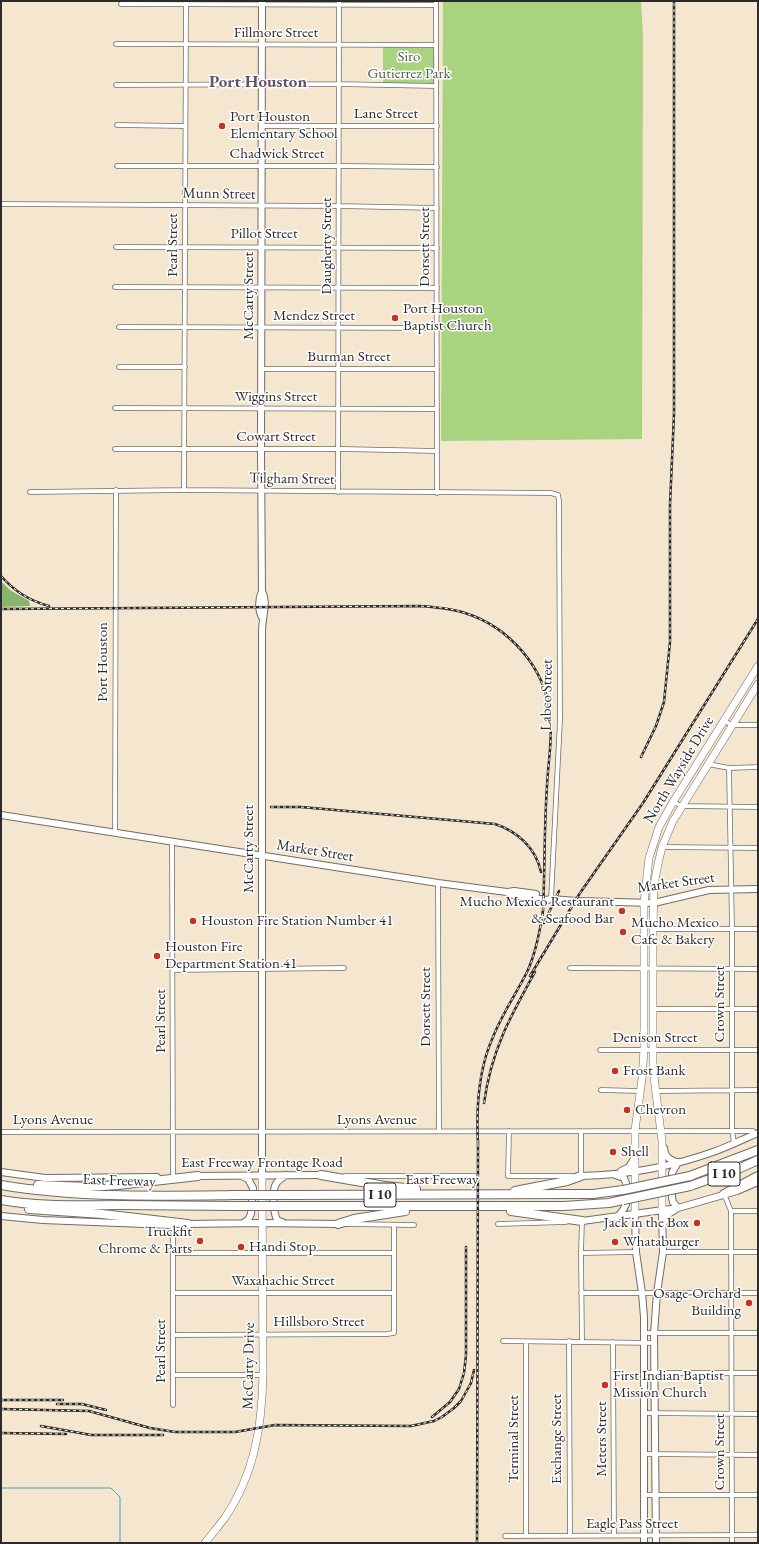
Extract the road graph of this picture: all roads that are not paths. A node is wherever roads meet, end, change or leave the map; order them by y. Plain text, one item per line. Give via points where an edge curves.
1 (186, 2) edge
2 (262, 2) edge
3 (339, 3) edge
4 (436, 3) edge
5 (121, 4) dead end
6 (116, 44) dead end
7 (185, 44) junction
8 (263, 45) junction
9 (338, 45) junction
10 (436, 45) junction
11 (338, 84) junction
12 (116, 85) dead end
13 (185, 86) junction
14 (263, 86) junction
15 (436, 86) junction
16 (117, 126) dead end
17 (185, 126) junction
18 (262, 126) junction
19 (338, 126) junction
20 (437, 126) junction
21 (118, 166) dead end
22 (185, 166) junction
23 (339, 166) junction
24 (262, 167) junction
25 (437, 168) junction
26 (1, 204) edge
27 (185, 206) junction
28 (262, 206) junction
29 (338, 206) junction
30 (437, 208) junction
31 (186, 246) junction
32 (262, 246) junction
33 (116, 247) dead end
34 (338, 247) junction
35 (437, 248) junction
36 (115, 287) dead end
37 (185, 287) junction
38 (261, 287) junction
39 (339, 287) junction
40 (437, 288) junction
41 (119, 327) dead end
42 (185, 327) junction
43 (262, 328) junction
44 (338, 328) junction
45 (438, 328) junction
46 (120, 367) dead end
47 (184, 367) junction
48 (339, 368) junction
49 (261, 369) junction
50 (438, 369) junction
51 (115, 408) dead end
52 (185, 408) junction
53 (261, 409) junction
54 (339, 409) junction
55 (438, 409) junction
56 (115, 449) dead end
57 (185, 449) junction
58 (338, 449) junction
59 (261, 450) junction
60 (437, 451) junction
61 (116, 490) junction
62 (184, 490) junction
63 (262, 491) junction
64 (30, 492) dead end
65 (338, 492) junction
66 (437, 493) junction
67 (554, 494) joint
68 (758, 666) edge
69 (750, 679) junction
70 (758, 683) edge
71 (724, 721) junction
72 (732, 725) junction
73 (758, 725) edge
74 (708, 764) junction
75 (758, 767) edge
76 (729, 768) junction
77 (673, 802) junction
78 (682, 806) junction
79 (729, 807) junction
80 (758, 807) edge
81 (1, 815) edge
82 (115, 833) junction
83 (172, 842) junction
84 (662, 847) junction
85 (731, 848) junction
86 (758, 848) edge
87 (262, 856) junction
88 (438, 883) junction
89 (731, 889) junction
90 (758, 889) edge
91 (551, 899) junction
92 (644, 903) junction
93 (654, 903) junction
94 (653, 929) junction
95 (732, 929) junction
96 (758, 929) edge
97 (344, 968) dead end
98 (570, 968) dead end
99 (643, 968) junction
100 (653, 968) junction
101 (732, 969) junction
102 (758, 969) edge
103 (173, 970) junction
104 (262, 970) junction
105 (654, 1009) junction
106 (732, 1009) junction
107 (758, 1009) edge
108 (644, 1049) junction
109 (654, 1049) junction
110 (600, 1050) dead end
111 (732, 1050) junction
112 (758, 1050) edge
113 (601, 1090) dead end
114 (758, 1090) edge
115 (640, 1091) junction
116 (655, 1091) junction
117 (732, 1091) junction
118 (635, 1130) junction
119 (662, 1130) junction
120 (732, 1130) junction
121 (509, 1131) junction
122 (581, 1131) junction
123 (1, 1132) edge
124 (172, 1132) junction
125 (439, 1132) junction
126 (756, 1132) edge
127 (262, 1133) junction
128 (662, 1142) junction
129 (734, 1143) junction
130 (758, 1150) edge
131 (635, 1155) junction
132 (758, 1160) edge
133 (678, 1162) junction
134 (663, 1166) junction
135 (635, 1171) junction
136 (1, 1172) edge
137 (613, 1174) junction
138 (286, 1175) junction
139 (321, 1175) junction
140 (198, 1176) junction
141 (240, 1176) junction
142 (262, 1176) junction
143 (475, 1176) dead end
144 (581, 1176) junction
145 (758, 1176) edge
146 (173, 1177) junction
147 (758, 1182) edge
148 (1, 1184) edge
149 (468, 1194) junction
150 (508, 1194) junction
151 (724, 1194) junction
152 (5, 1200) edge
153 (461, 1206) junction
154 (450, 1207) junction
155 (678, 1208) junction
156 (662, 1211) junction
157 (731, 1211) junction
158 (758, 1211) edge
159 (635, 1214) junction
160 (1, 1216) edge
161 (616, 1218) junction
162 (582, 1221) junction
163 (243, 1223) junction
164 (262, 1223) junction
165 (188, 1224) junction
166 (287, 1224) junction
167 (338, 1224) junction
168 (498, 1224) dead end
169 (173, 1225) junction
170 (394, 1225) junction
171 (414, 1225) dead end
172 (635, 1226) junction
173 (663, 1226) junction
174 (581, 1252) junction
175 (636, 1252) junction
176 (663, 1252) junction
177 (731, 1252) junction
178 (758, 1252) edge
179 (173, 1253) junction
180 (262, 1253) junction
181 (394, 1253) junction
182 (173, 1292) junction
183 (263, 1293) junction
184 (581, 1293) junction
185 (642, 1293) junction
186 (657, 1293) junction
187 (731, 1293) junction
188 (758, 1293) edge
189 (394, 1294) junction
190 (644, 1333) junction
191 (732, 1333) junction
192 (758, 1333) edge
193 (263, 1334) junction
194 (654, 1334) junction
195 (173, 1335) junction
196 (569, 1341) junction
197 (503, 1342) dead end
198 (526, 1342) junction
199 (582, 1342) junction
200 (614, 1342) junction
201 (644, 1342) junction
202 (655, 1343) junction
203 (644, 1373) junction
204 (655, 1373) junction
205 (758, 1373) edge
206 (732, 1374) junction
207 (173, 1375) junction
208 (263, 1375) junction
209 (173, 1405) dead end
210 (644, 1414) junction
211 (656, 1414) junction
212 (731, 1414) junction
213 (758, 1414) edge
214 (644, 1454) junction
215 (656, 1454) junction
216 (732, 1455) junction
217 (758, 1455) edge
218 (644, 1495) junction
219 (656, 1495) junction
220 (732, 1495) junction
221 (758, 1495) edge
222 (644, 1535) junction
223 (732, 1535) junction
224 (758, 1535) edge
225 (505, 1536) dead end
226 (526, 1536) junction
227 (570, 1536) junction
228 (614, 1536) junction
229 (656, 1536) junction
230 (205, 1543) edge
231 (644, 1543) edge
232 (656, 1543) edge
233 (732, 1543) edge

1 - 2 street
1 - 5 street
1 - 7 street, Pearl Street
2 - 3 street
2 - 8 main road, McCarty Street
3 - 4 street
3 - 9 street, Daugherty Street
4 - 10 street, Dorsett Street
6 - 7 street, Fillmore Street
7 - 8 street, Fillmore Street
7 - 13 street, Pearl Street
8 - 9 street, Fillmore Street
8 - 14 main road, McCarty Street
9 - 10 street, Fillmore Street
9 - 11 street, Daugherty Street
10 - 15 street, Dorsett Street
11 - 14 street
11 - 15 street
11 - 19 street, Daugherty Street
12 - 13 street
13 - 14 street
13 - 17 street, Pearl Street
14 - 18 main road, McCarty Street
15 - 20 street, Dorsett Street
16 - 17 street
17 - 22 street, Pearl Street
18 - 19 street, Lane Street
18 - 24 main road, McCarty Street
19 - 20 street, Lane Street
19 - 23 street, Daugherty Street
20 - 25 street, Dorsett Street
21 - 22 street, Chadwick Street
22 - 24 street, Chadwick Street
22 - 27 street, Pearl Street
23 - 24 street, Chadwick Street
23 - 25 street, Chadwick Street
23 - 29 street, Daugherty Street
24 - 28 main road, McCarty Street
25 - 30 street, Dorsett Street
26 - 27 street, Munn Street
27 - 28 street, Munn Street
27 - 31 street, Pearl Street
28 - 29 street, Munn Street
28 - 32 main road, McCarty Street
29 - 30 street, Munn Street
29 - 34 street, Daugherty Street
30 - 35 street, Dorsett Street
31 - 32 street, Pillot Street
31 - 33 street, Pillot Street
31 - 37 street, Pearl Street
32 - 34 street, Pillot Street
32 - 38 main road, McCarty Street
34 - 35 street, Pillot Street
34 - 39 street, Daugherty Street
35 - 40 street, Dorsett Street
36 - 37 street
37 - 38 street
37 - 42 street, Pearl Street
38 - 39 street
38 - 43 main road, McCarty Street
39 - 40 street
39 - 44 street, Daugherty Street
40 - 45 street, Dorsett Street
41 - 42 street, Mendez Street
42 - 43 street, Mendez Street
42 - 47 street, Pearl Street
43 - 44 street, Mendez Street
43 - 49 main road, McCarty Street
44 - 45 street, Mendez Street
44 - 48 street, Daugherty Street
45 - 50 street, Dorsett Street
46 - 47 street
47 - 52 street, Pearl Street
48 - 49 street, Burman Street
48 - 50 street, Burman Street
48 - 54 street, Daugherty Street
49 - 53 main road, McCarty Street
50 - 55 street, Dorsett Street
51 - 52 street, Wiggins Street
52 - 53 street, Wiggins Street
52 - 57 street, Pearl Street
53 - 54 street, Wiggins Street
53 - 59 main road, McCarty Street
54 - 55 street, Wiggins Street
54 - 58 street, Daugherty Street
55 - 60 street, Dorsett Street
56 - 57 street, Cowart Street
57 - 59 street, Cowart Street
57 - 62 street, Pearl Street
58 - 59 street, Cowart Street
58 - 60 street, Cowart Street
58 - 65 street, Daugherty Street
59 - 63 main road, McCarty Street
60 - 66 street, Dorsett Street
61 - 62 street, Tilgham Street
61 - 64 street, Tilgham Street
61 - 82 street, Port Houston
62 - 63 street, Tilgham Street
63 - 65 street, Tilgham Street
63 - 87 main road, McCarty Street via 262,592 259,597 260,614 263,619
65 - 66 street, Tilgham Street
66 - 67 street, Tilgham Street
67 - 91 street, Labco Street via 558,495 560,501 560,720
68 - 69 main road, North Wayside Drive
69 - 70 street
69 - 71 main road, North Wayside Drive
70 - 72 main road, North Wayside Drive
71 - 72 street
71 - 77 main road, North Wayside Drive
72 - 73 street
72 - 74 main road, North Wayside Drive
74 - 76 street
74 - 78 main road, North Wayside Drive
75 - 76 street
76 - 79 street, Crown Street
77 - 78 street
77 - 92 main road, North Wayside Drive via 653,844 647,870
78 - 79 street
78 - 84 main road, North Wayside Drive
79 - 80 street
79 - 85 street, Crown Street
81 - 82 main road, Market Street
82 - 83 main road, Market Street
83 - 87 main road, Market Street
83 - 103 street, Pearl Street
84 - 85 street
84 - 93 main road, North Wayside Drive
85 - 86 street
85 - 89 street, Crown Street
87 - 88 main road, Market Street
87 - 104 main road, McCarty Street
88 - 91 main road, Market Street via 514,891 547,896
88 - 125 street, Dorsett Street
89 - 90 main road, Market Street
89 - 93 main road, Market Street via 709,890
89 - 95 street, Crown Street
91 - 92 main road, Market Street
92 - 93 main road, Market Street
92 - 99 main road, North Wayside Drive
93 - 94 main road, North Wayside Drive
94 - 95 street
94 - 100 main road, North Wayside Drive
95 - 96 street
95 - 101 street, Crown Street
97 - 104 street
98 - 99 street
99 - 100 street
99 - 108 main road, North Wayside Drive
100 - 101 street
100 - 105 main road, North Wayside Drive
101 - 102 street
101 - 106 street, Crown Street
103 - 104 street
103 - 124 street, Pearl Street
104 - 127 main road, McCarty Street
105 - 106 street
105 - 109 main road, North Wayside Drive
106 - 107 street
106 - 111 street, Crown Street
108 - 109 street, Denison Street
108 - 110 street, Denison Street
108 - 115 main road, North Wayside Drive
109 - 111 street, Denison Street
109 - 116 main road, North Wayside Drive
111 - 112 street, Denison Street
111 - 117 street, Crown Street
113 - 115 street
114 - 117 street
115 - 118 main road, North Wayside Drive
116 - 117 street
116 - 119 main road, North Wayside Drive
117 - 120 street, Crown Street
118 - 119 street, Lyons Avenue
118 - 122 street, Lyons Avenue
118 - 131 main road, North Wayside Drive
119 - 120 street, Lyons Avenue
119 - 128 main road, North Wayside Drive
120 - 126 street, Lyons Avenue
120 - 129 street, Crown Street
121 - 122 street, Lyons Avenue
121 - 125 street, Lyons Avenue
121 - 144 street via 508,1176
122 - 144 street
123 - 124 street, Lyons Avenue
124 - 127 street, Lyons Avenue
124 - 146 street, Pearl Street
125 - 127 street, Lyons Avenue
126 - 129 main road
127 - 142 main road, McCarty Street
128 - 133 main road via 666,1157
128 - 134 main road, North Wayside Drive
129 - 133 main road
130 - 150 highway, East Freeway / I 10, bridge via 690,1176 623,1190 593,1194
131 - 135 main road, North Wayside Drive
131 - 137 main road via 626,1170
132 - 153 highway, East Freeway / I 10, bridge via 690,1186 609,1203 564,1206
133 - 134 main road
133 - 155 main road via 672,1173 672,1202
134 - 135 main road
134 - 156 main road, North Wayside Drive
135 - 137 main road
135 - 159 main road, North Wayside Drive
136 - 146 main road, East Freeway Frontage Road via 45,1178
137 - 144 main road
137 - 161 main road via 624,1178 628,1202
138 - 139 main road, East Freeway Frontage Road
138 - 142 main road, East Freeway Frontage Road
138 - 166 main road via 274,1188 274,1214 278,1221
139 - 143 street, East Freeway Frontage Road
139 - 149 highway via 395,1188 445,1190
140 - 141 main road, East Freeway Frontage Road
140 - 146 main road, East Freeway Frontage Road
140 - 148 highway via 88,1187
141 - 142 main road, East Freeway Frontage Road
141 - 163 main road via 248,1179 253,1188 251,1214
142 - 164 main road, McCarty Drive
144 - 150 highway via 567,1181 519,1189
145 - 151 highway
147 - 151 main road
148 - 149 highway, East Freeway / I 10, bridge via 75,1194 155,1196
149 - 150 highway, East Freeway / I 10
151 - 155 main road
151 - 157 street, Crown Street
152 - 154 highway, East Freeway / I 10, bridge via 76,1206
152 - 165 highway via 29,1209
153 - 154 highway, East Freeway / I 10
153 - 162 highway via 520,1211
154 - 167 highway via 390,1213
155 - 156 main road
155 - 173 main road via 668,1215
156 - 159 main road
156 - 173 main road, North Wayside Drive
157 - 158 street
157 - 177 street, Crown Street
159 - 161 main road
159 - 172 main road, North Wayside Drive
160 - 169 main road
161 - 162 main road
161 - 172 main road via 624,1218
162 - 168 street
162 - 174 street
163 - 164 main road
163 - 165 main road
164 - 166 main road
164 - 180 main road, McCarty Drive
165 - 169 main road
166 - 167 main road
167 - 170 street
169 - 179 street, Pearl Street
170 - 171 street
170 - 181 street
172 - 175 main road, North Wayside Drive
173 - 176 main road, North Wayside Drive
174 - 175 street
174 - 184 street
175 - 185 main road, North Wayside Drive
176 - 177 street
176 - 186 main road, North Wayside Drive
177 - 178 street
177 - 187 street, Crown Street
179 - 180 street
179 - 182 street, Pearl Street
180 - 181 street
180 - 183 main road, McCarty Drive
181 - 189 street
182 - 183 street, Waxahachie Street
182 - 195 street, Pearl Street
183 - 189 street, Waxahachie Street
183 - 193 main road, McCarty Drive
184 - 185 street
184 - 199 street
185 - 186 street
185 - 190 main road, North Wayside Drive
186 - 187 street
186 - 194 main road, North Wayside Drive
187 - 188 street
187 - 191 street, Crown Street
189 - 193 street, Hillsboro Street via 394,1333
190 - 194 street
190 - 201 main road, North Wayside Drive
191 - 192 street
191 - 194 street
191 - 206 street, Crown Street
193 - 195 street, Hillsboro Street
193 - 208 main road, McCarty Drive
194 - 202 main road, North Wayside Drive
195 - 207 street, Pearl Street
196 - 198 street
196 - 199 street
196 - 227 street, Exchange Street
197 - 198 street
198 - 226 street, Terminal Street
199 - 200 street
200 - 201 street
200 - 228 street, Meters Street
201 - 202 street
201 - 203 main road, North Wayside Drive
202 - 204 main road, North Wayside Drive
203 - 204 street
203 - 210 main road, North Wayside Drive
204 - 206 street
204 - 211 main road, North Wayside Drive
205 - 206 street
206 - 212 street, Crown Street
207 - 208 street
207 - 209 street, Pearl Street
208 - 230 main road, McCarty Drive via 260,1427 250,1466 229,1511
210 - 211 street
210 - 214 main road, North Wayside Drive
211 - 212 street
211 - 215 main road, North Wayside Drive
212 - 213 street
212 - 216 street, Crown Street
214 - 215 street
214 - 218 main road, North Wayside Drive
215 - 216 street
215 - 219 main road, North Wayside Drive
216 - 217 street
216 - 220 street, Crown Street
218 - 219 street
218 - 222 main road, North Wayside Drive
219 - 220 street
219 - 229 main road, North Wayside Drive
220 - 221 street
220 - 223 street, Crown Street
222 - 228 street, Eagle Pass Street
222 - 229 street, Eagle Pass Street
222 - 231 main road, North Wayside Drive
223 - 224 street, Eagle Pass Street
223 - 229 street, Eagle Pass Street
223 - 233 street, Crown Street
225 - 226 street, Eagle Pass Street
226 - 227 street, Eagle Pass Street
227 - 228 street, Eagle Pass Street
229 - 232 main road, North Wayside Drive

